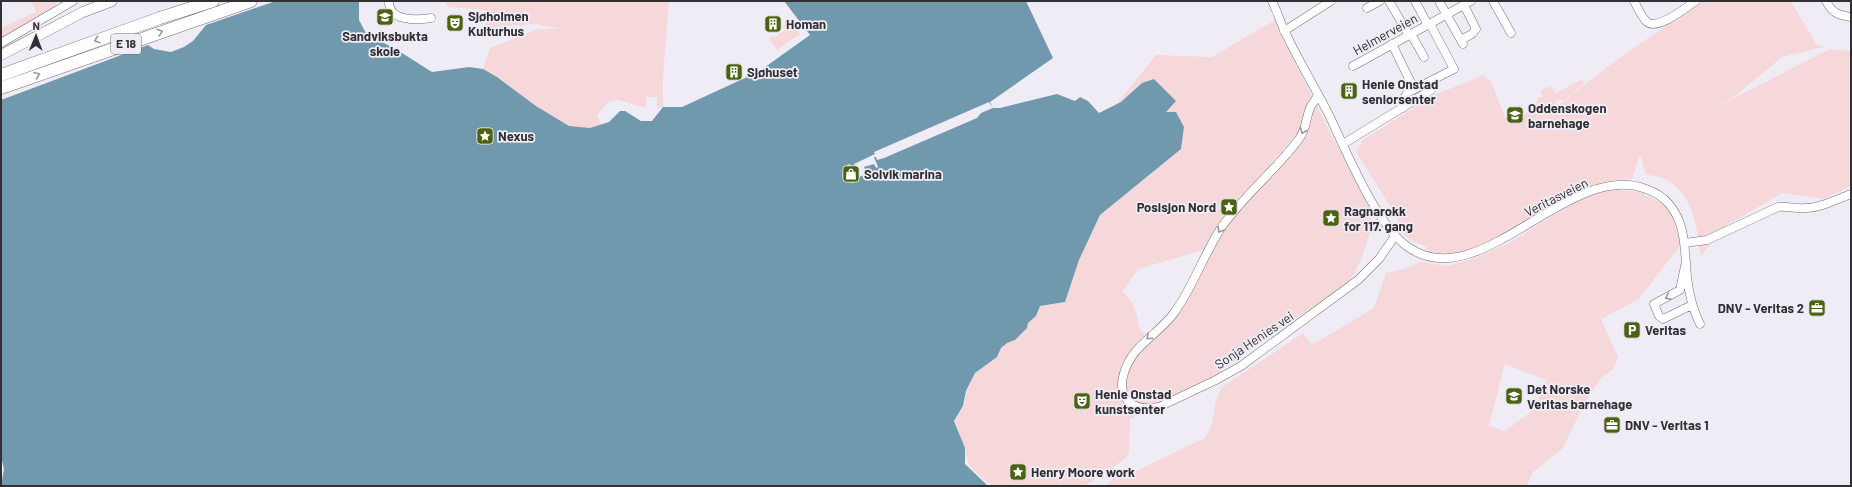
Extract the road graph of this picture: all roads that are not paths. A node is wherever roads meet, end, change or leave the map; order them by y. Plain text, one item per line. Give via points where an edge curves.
1 (73, 1) edge
2 (112, 1) edge
3 (214, 1) edge
4 (251, 1) edge
5 (389, 1) edge
6 (1272, 1) edge
7 (1331, 1) edge
8 (1380, 1) edge
9 (1389, 1) edge
10 (1415, 1) edge
11 (1439, 1) edge
12 (1493, 1) edge
13 (1634, 1) edge
14 (1696, 1) edge
15 (1826, 1) edge
16 (1466, 3) edge
17 (1367, 8) dead end
18 (1446, 14) junction
19 (1851, 17) edge
20 (431, 18) dead end
21 (1429, 24) junction
22 (1284, 31) junction
23 (1511, 34) dead end
24 (1410, 35) junction
25 (1, 43) edge
26 (1392, 44) junction
27 (1, 55) edge
28 (1424, 57) dead end
29 (1353, 66) dead end
30 (1, 75) edge
31 (1, 88) edge
32 (1414, 89) junction
33 (1431, 90) dead end
34 (1318, 95) junction
35 (1403, 108) junction
36 (1343, 144) junction
37 (1851, 194) edge
38 (1395, 236) junction
39 (1685, 243) junction
40 (1686, 265) junction
41 (1692, 305) junction
42 (1700, 324) dead end

1 - 25 street
2 - 27 main road via 79,14
3 -> 30 highway, E 18
31 -> 4 highway, E 18
5 - 20 street via 392,11 403,18
6 - 22 street
7 - 22 street
8 - 17 street
9 - 24 street
10 - 21 street
11 - 18 street
12 - 23 street
13 - 14 street via 1646,21 1655,24 1665,22
15 - 19 street via 1830,10 1837,15
16 - 18 street, Helmerveien
16 - 18 street via 1476,29 1462,42
18 - 21 street, Helmerveien
21 - 24 street, Helmerveien
21 - 32 street via 1454,69
22 - 34 street
24 - 26 street, Helmerveien
24 - 28 street
26 - 29 street, Helmerveien
26 - 32 street
32 - 35 street via 1405,95 1400,104
33 - 35 street
34 - 36 street
34 -> 38 street, Sonja Henies vei via 1300,138 1233,211 1210,248 1194,282 1173,314 1130,358 1122,381 1122,394 1126,400 1137,406 1151,409 1241,366 1358,280 1379,259
35 - 36 street
36 - 38 street via 1375,207
37 - 39 street via 1814,207 1778,208 1706,240
38 - 39 street, Veritasveien via 1409,248 1425,255 1453,257 1467,254 1505,237 1588,192 1626,183 1652,191 1669,204 1678,218
39 - 40 street, Veritasveien
40 - 41 street, Veritasveien
40 -> 41 street, Veritasveien via 1680,290 1654,304 1663,319
41 - 42 street, Veritasveien

